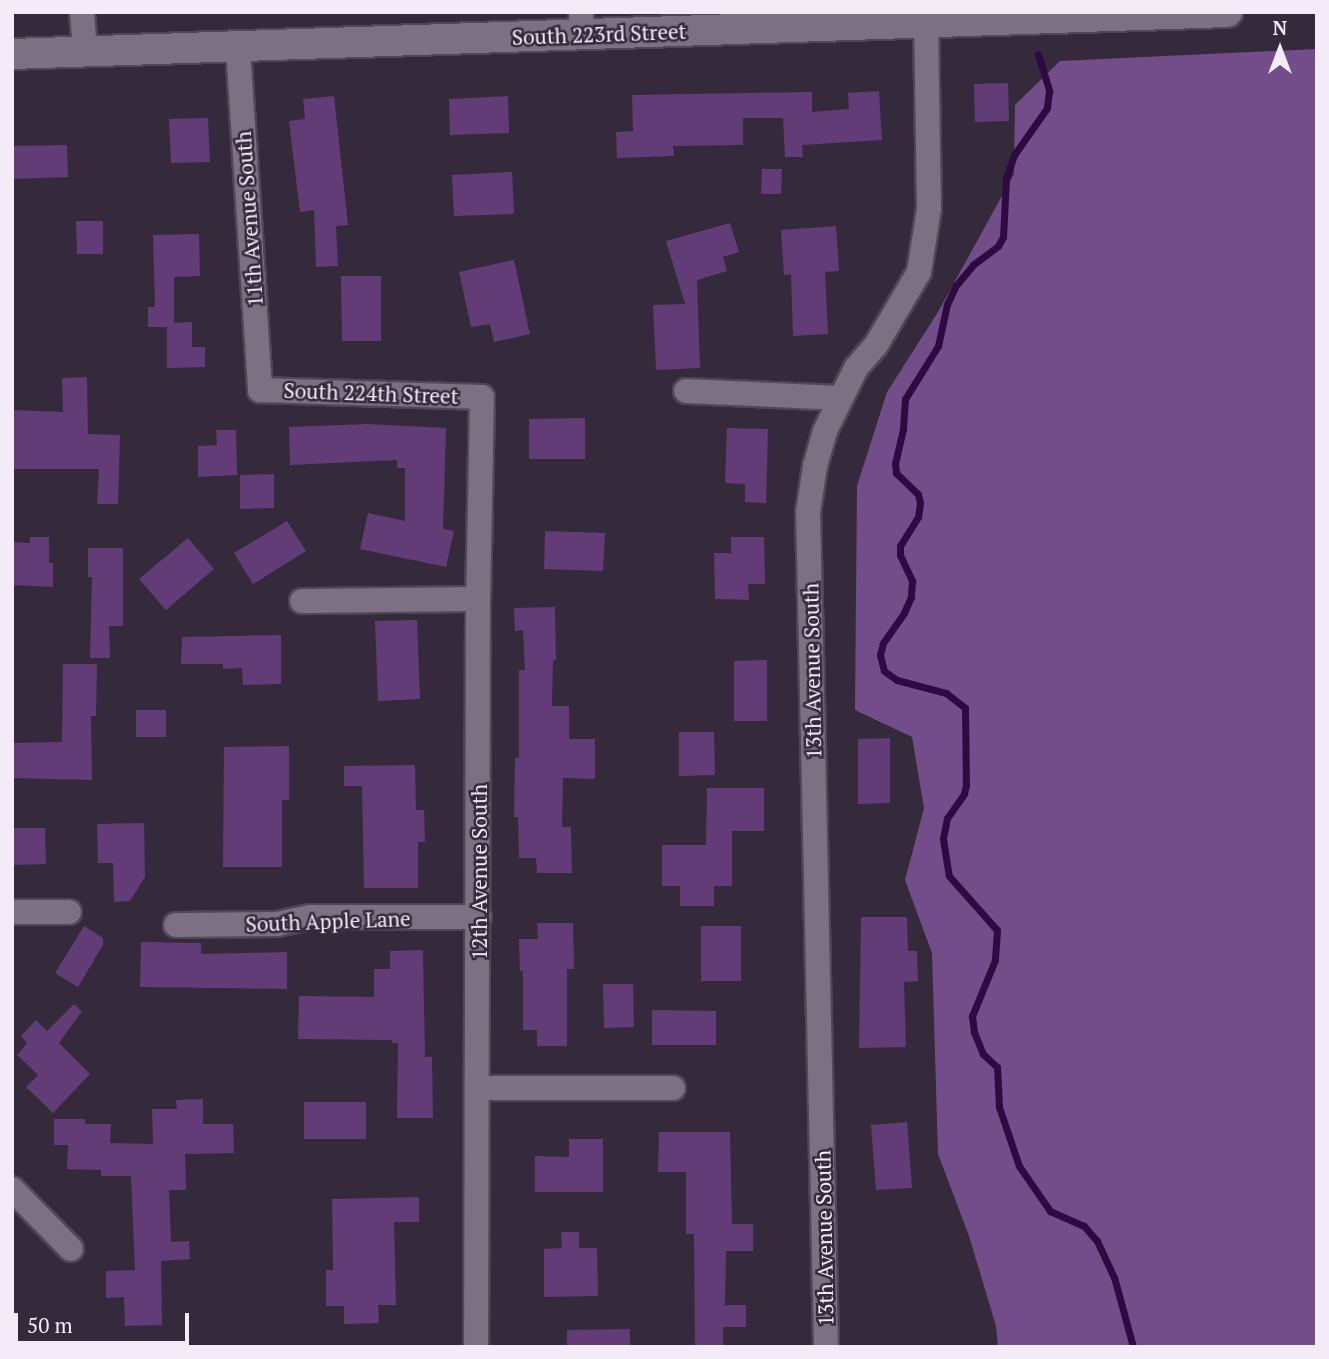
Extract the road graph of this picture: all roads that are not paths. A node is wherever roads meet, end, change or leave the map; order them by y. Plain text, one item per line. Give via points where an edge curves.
1 (82, 12) edge
2 (1227, 12) edge
3 (582, 23) edge
4 (926, 25) junction
5 (238, 48) junction
6 (85, 52) junction
7 (12, 54) edge
8 (260, 390) joint
9 (687, 391) dead end
10 (482, 397) joint
11 (840, 398) junction
12 (478, 599) junction
13 (302, 601) dead end
14 (12, 912) edge
15 (69, 912) dead end
16 (480, 917) junction
17 (176, 925) dead end
18 (478, 1088) junction
19 (673, 1088) dead end
20 (12, 1189) edge
21 (71, 1249) dead end
22 (476, 1347) edge
23 (826, 1347) edge

1 - 6 street
2 - 4 street, South 223rd Street
3 - 4 street, South 223rd Street
3 - 5 street, South 223rd Street
4 - 11 street, 13th Avenue South via 926,244 906,299
5 - 6 street, South 223rd Street
5 - 8 street, 11th Avenue South
6 - 7 street, South 223rd Street
8 - 10 street, South 224th Street
9 - 11 street
10 - 12 street, 12th Avenue South
11 - 23 street, 13th Avenue South via 825,431 808,512
12 - 13 street
12 - 16 street, 12th Avenue South
14 - 15 street
16 - 17 street, South Apple Lane
16 - 18 street, 12th Avenue South
18 - 19 street
18 - 22 street, 12th Avenue South
20 - 21 street

